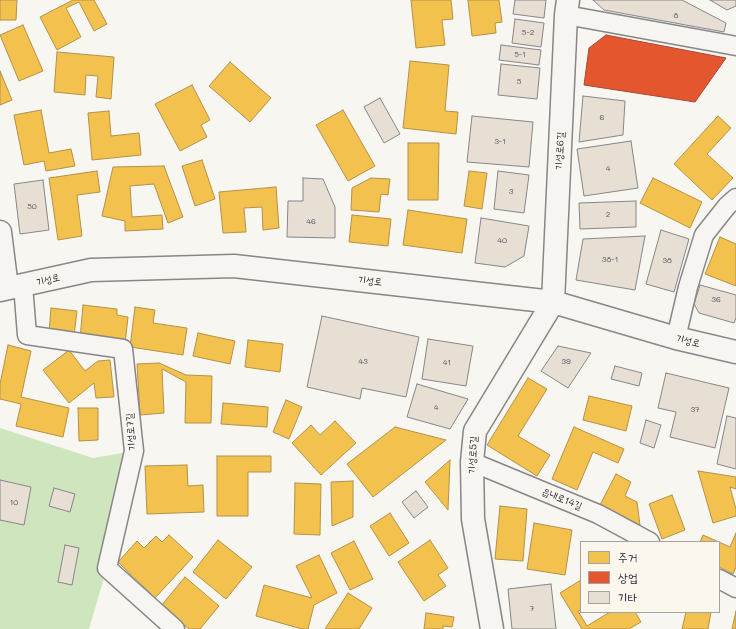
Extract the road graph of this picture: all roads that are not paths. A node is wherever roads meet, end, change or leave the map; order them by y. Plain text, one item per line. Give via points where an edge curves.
1 (567, 8) edge
2 (736, 46) edge
3 (736, 198) edge
4 (0, 232) edge
5 (10, 288) edge
6 (554, 302) junction
7 (676, 338) junction
8 (736, 352) edge
9 (472, 462) junction
10 (648, 541) edge
11 (720, 580) edge
12 (736, 588) edge
13 (175, 629) edge
14 (492, 629) edge

1 - 2 lane
1 - 6 street, 기성로6길
3 - 7 lane via 704,235
4 - 5 street
5 - 6 street, 기성로 via 91,270 234,266
5 - 13 lane, 기성로7길 via 27,335 122,349 134,451 107,568
6 - 7 street, 기성로
6 - 9 street, 기성로5길 via 475,430
7 - 8 street, 기성로
9 - 10 lane, 읍내로14길 via 598,514
9 - 14 street, 기성로5길 via 473,519
11 - 12 lane

